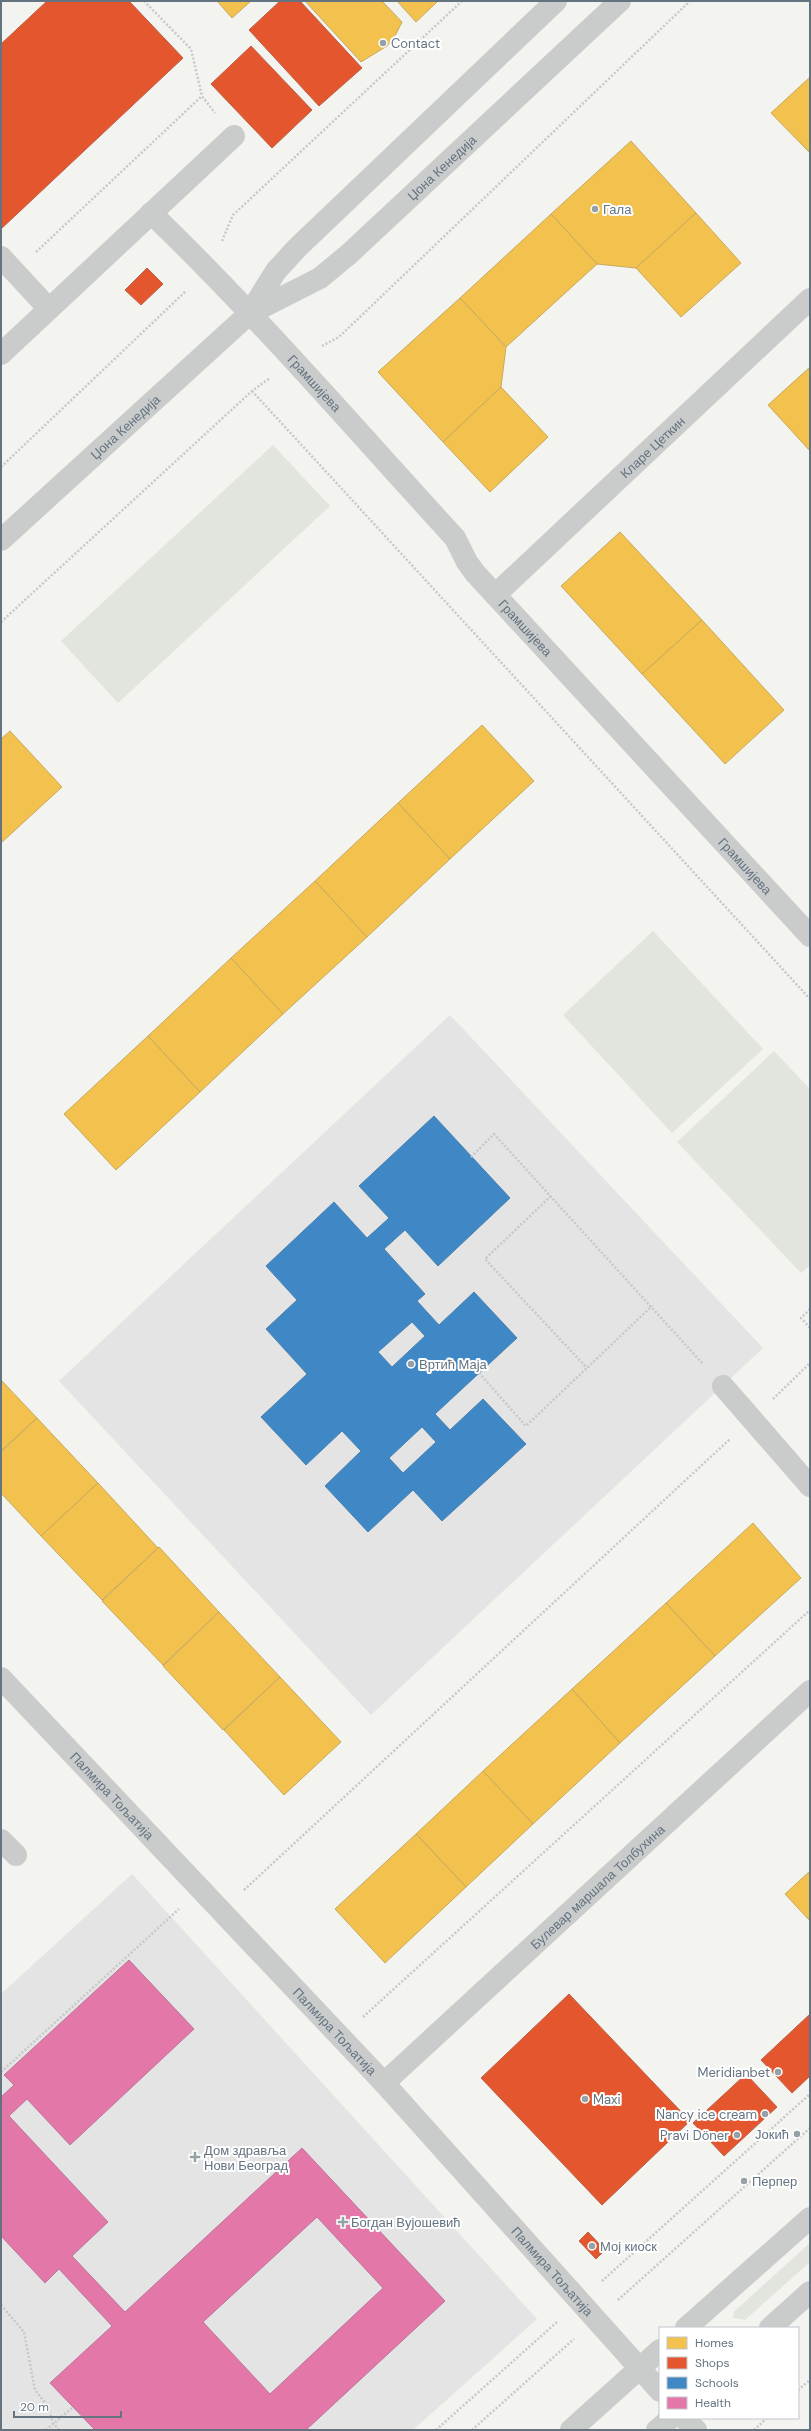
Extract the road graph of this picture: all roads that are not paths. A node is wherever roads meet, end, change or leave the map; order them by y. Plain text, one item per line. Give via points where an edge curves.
1 (556, 1) edge
2 (620, 1) edge
3 (234, 136) road end
4 (151, 213) junction
5 (8, 265) edge
6 (810, 299) edge
7 (49, 309) junction
8 (249, 314) junction
9 (1, 354) edge
10 (1, 540) edge
11 (495, 595) junction
12 (810, 936) edge
13 (723, 1386) road end
14 (810, 1486) edge
15 (1, 1678) edge
16 (810, 1691) edge
17 (384, 2082) junction
18 (810, 2218) edge
19 (810, 2292) edge
20 (687, 2327) edge
21 (771, 2327) edge
22 (659, 2351) edge
23 (639, 2369) junction
24 (659, 2391) edge
25 (670, 2419) edge
26 (685, 2419) edge
27 (571, 2430) edge
28 (657, 2430) edge
29 (696, 2430) edge

1 - 8 street, Џона Кенедија via 297,248 276,271
2 - 8 street, Џона Кенедија via 349,254 320,278
3 - 4 street
4 - 7 street
4 - 8 street via 209,269
5 - 7 street
6 - 11 street, Кларе Цеткин
7 - 9 street
8 - 10 street, Џона Кенедија
8 - 11 street, Грамшијева via 455,538 466,562
11 - 12 street, Грамшијева
13 - 14 street
15 - 17 street, Палмира Тољатија
16 - 17 street, Булевар маршала Толбухина
17 - 23 street, Палмира Тољатија
18 - 20 street
19 - 21 street
22 - 23 street
23 - 24 street, Палмира Тољатија
23 - 27 street
25 - 28 street
26 - 29 street

